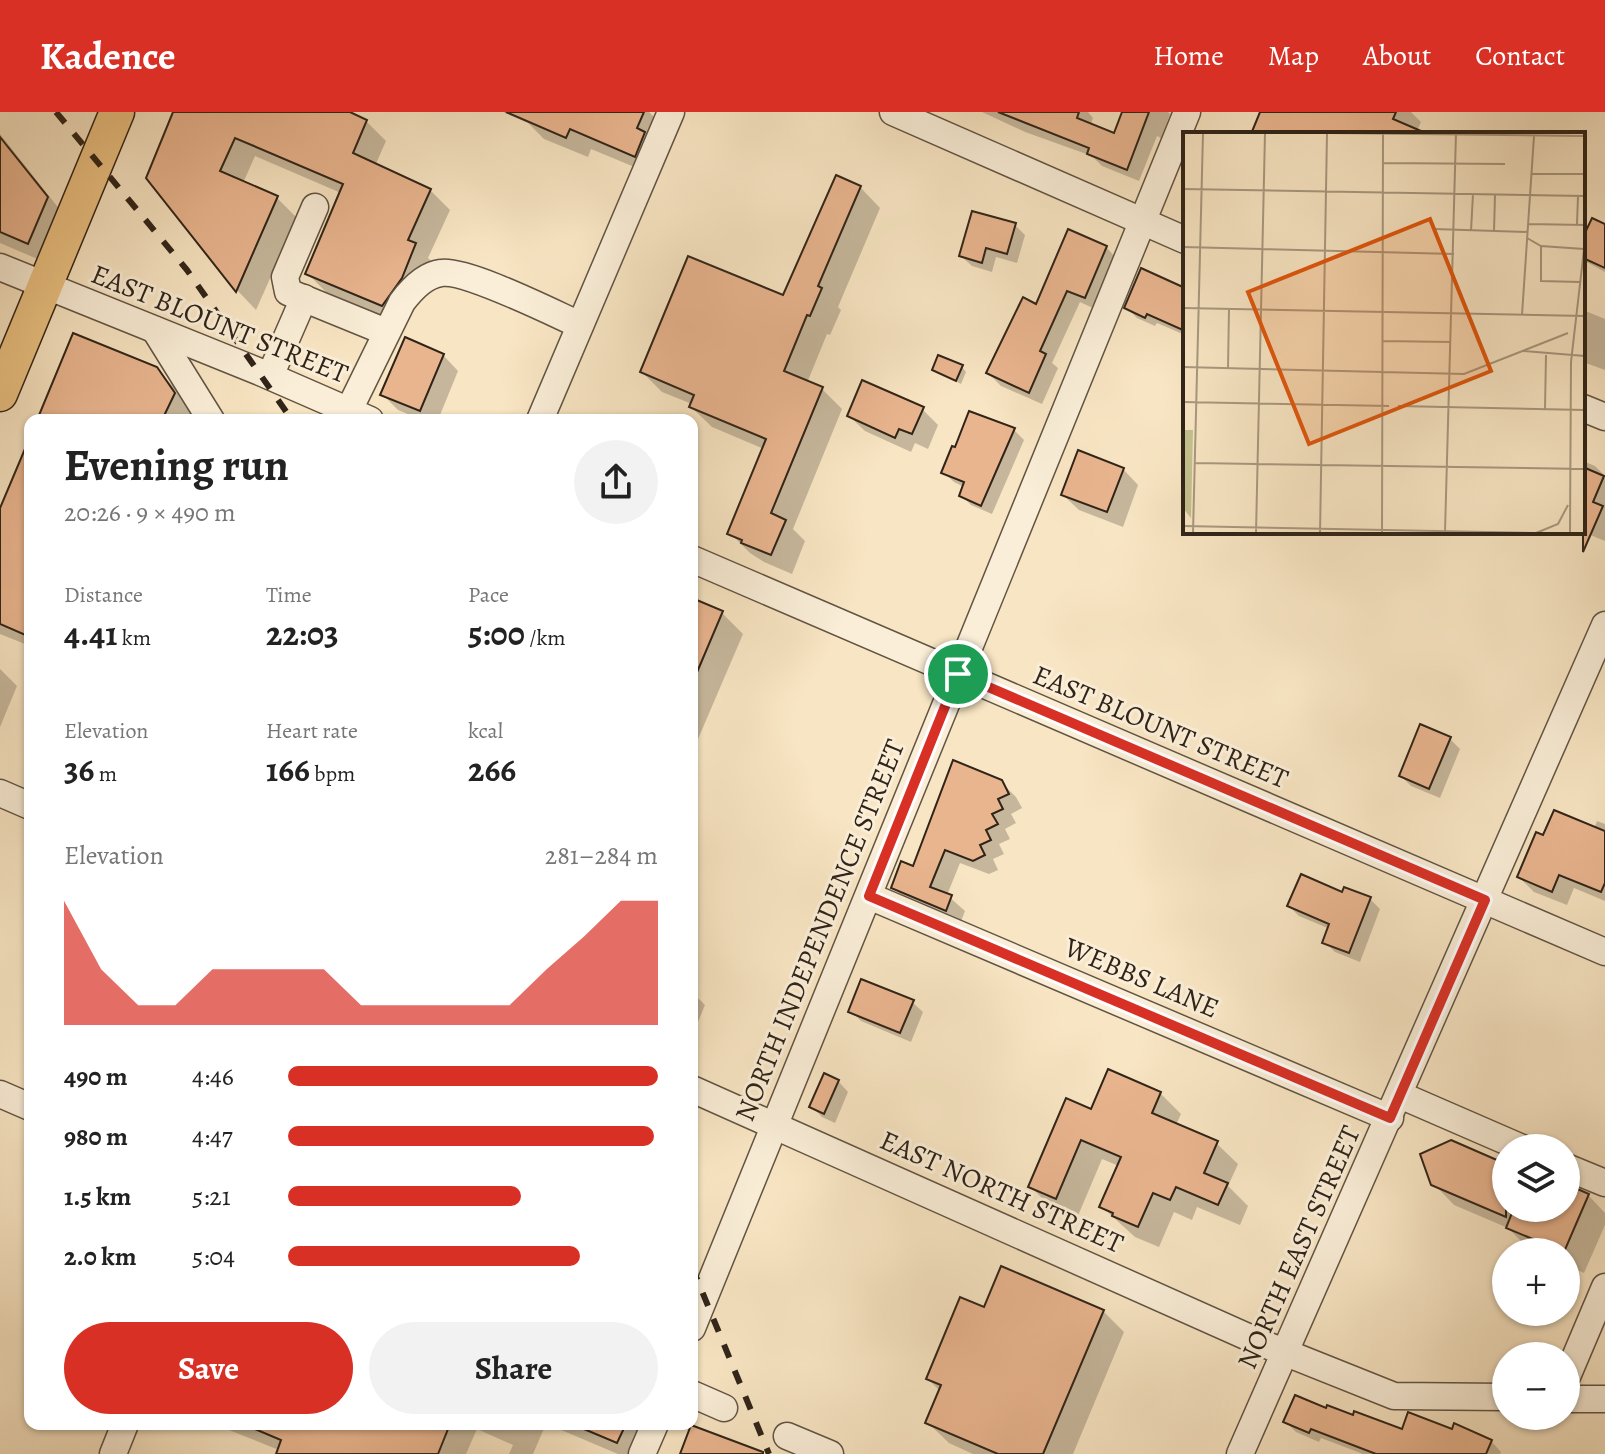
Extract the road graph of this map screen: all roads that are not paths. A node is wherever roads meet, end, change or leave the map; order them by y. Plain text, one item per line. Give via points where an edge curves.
1 (117, 112) edge
2 (671, 112) edge
3 (893, 112) edge
4 (1187, 112) edge
5 (315, 207) dead end
6 (1142, 222) junction
7 (1183, 239) edge
8 (0, 267) edge
9 (45, 286) junction
10 (304, 298) junction
11 (580, 325) junction
12 (155, 330) junction
13 (386, 332) junction
14 (270, 376) junction
15 (0, 394) edge
16 (1585, 409) edge
17 (207, 414) edge
18 (357, 414) edge
19 (359, 414) edge
20 (543, 414) edge
21 (1605, 417) edge
22 (698, 562) edge
23 (1605, 625) edge
24 (1598, 660) edge
25 (958, 674) junction
26 (0, 793) edge
27 (24, 803) edge
28 (869, 896) junction
29 (1485, 900) junction
30 (1605, 952) edge
31 (698, 1092) edge
32 (0, 1094) edge
33 (24, 1104) edge
34 (1395, 1106) junction
35 (775, 1124) junction
36 (1492, 1138) edge
37 (1580, 1173) edge
38 (1605, 1183) edge
39 (1605, 1287) edge
40 (698, 1313) edge
41 (1580, 1346) edge
42 (1286, 1352) junction
43 (698, 1397) edge
44 (1492, 1397) edge
45 (1580, 1399) edge
46 (1605, 1399) edge
47 (724, 1408) dead end
48 (123, 1430) edge
49 (652, 1430) edge
50 (787, 1436) dead end
51 (113, 1454) edge
52 (642, 1454) edge
53 (830, 1454) edge
54 (1240, 1454) edge

1 - 9 main road
2 - 11 street
3 - 6 street
4 - 6 street, NORTH INDEPENDENCE STREET
5 - 10 street via 285,277 288,292
6 - 7 street
6 - 25 street, NORTH INDEPENDENCE STREET
8 - 9 street, EAST BLOUNT STREET
9 - 12 street, EAST BLOUNT STREET
9 - 15 main road
10 - 13 street
10 - 14 street
11 - 13 street via 477,281 441,273 412,289
11 - 20 street
12 - 14 street, EAST BLOUNT STREET
12 - 17 street
13 - 19 street
14 - 18 street, EAST BLOUNT STREET
16 - 21 street
22 - 25 street, EAST BLOUNT STREET
23 - 24 street, NORTH EAST STREET
24 - 29 street, NORTH EAST STREET
25 - 28 street, NORTH INDEPENDENCE STREET
25 - 29 street, EAST BLOUNT STREET
26 - 27 street
28 - 34 street, WEBBS LANE
28 - 35 street, NORTH INDEPENDENCE STREET
29 - 30 street, EAST BLOUNT STREET
29 - 34 street, NORTH EAST STREET
31 - 35 street, EAST NORTH STREET
32 - 33 street
34 - 36 street, WEBBS LANE
34 - 42 street, NORTH EAST STREET
35 - 40 street, NORTH INDEPENDENCE STREET
35 - 42 street, EAST NORTH STREET
37 - 38 street
39 - 41 street
42 - 44 street, EAST NORTH STREET via 1394,1396
42 - 54 street, NORTH EAST STREET
43 - 47 street
45 - 46 street
48 - 51 street
49 - 52 street
50 - 53 street

